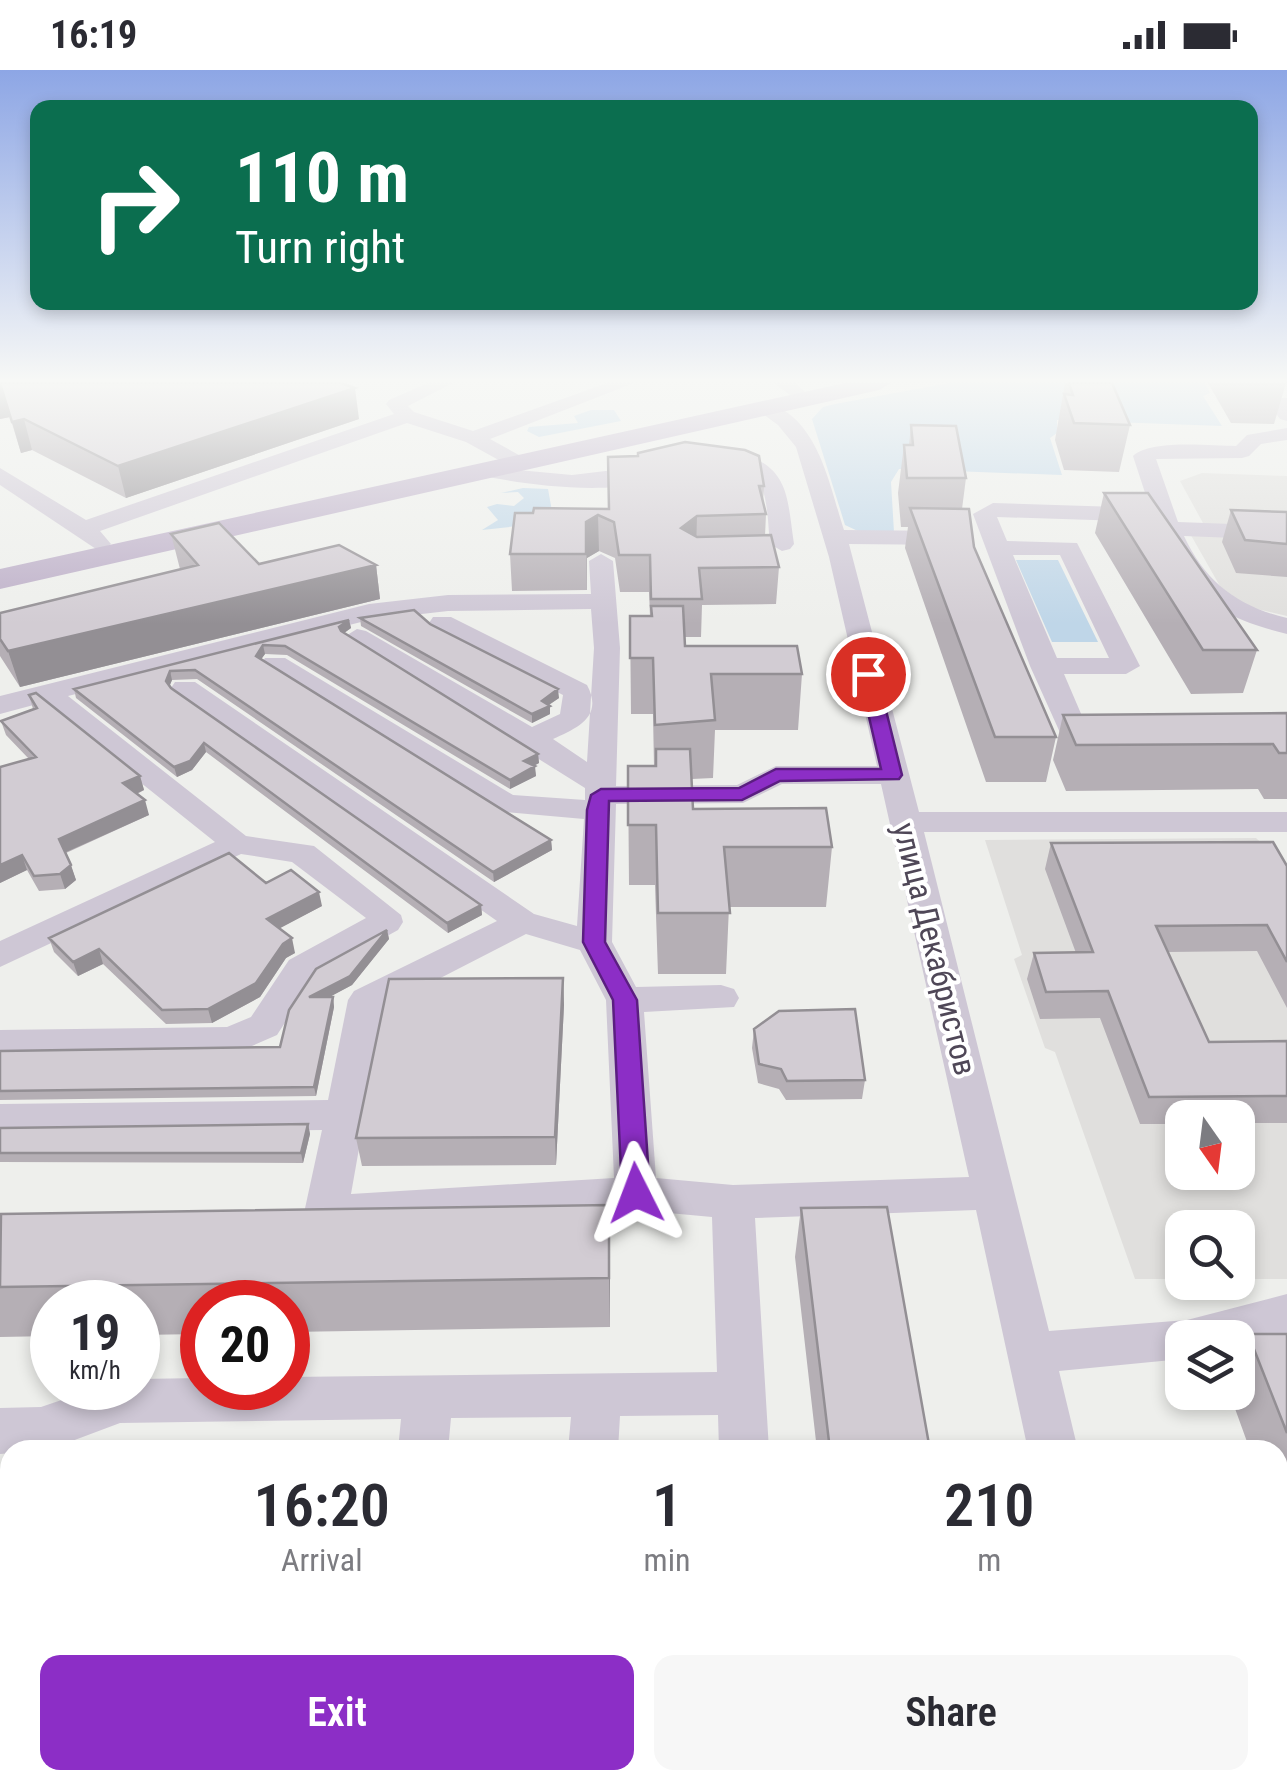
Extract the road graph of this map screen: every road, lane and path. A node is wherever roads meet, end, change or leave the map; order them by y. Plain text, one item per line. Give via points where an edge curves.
1 (272, 463) edge
2 (519, 463) edge
3 (701, 463) edge
4 (752, 463) edge
5 (811, 463) edge
6 (1146, 463) edge
7 (516, 464) junction
8 (0, 474) edge
9 (566, 482) junction
10 (1071, 484) dead end
11 (33, 493) junction
12 (0, 504) edge
13 (1080, 512) junction
14 (1166, 522) junction
15 (84, 529) junction
16 (1287, 533) edge
17 (836, 542) junction
18 (994, 543) junction
19 (111, 554) junction
20 (601, 561) dead end
21 (0, 579) edge
22 (602, 601) junction
23 (442, 622) dead end
24 (1287, 626) edge
25 (357, 637) edge
26 (275, 664) edge
27 (1044, 666) junction
28 (185, 688) dead end
29 (46, 693) junction
30 (0, 705) edge
31 (531, 738) junction
32 (1082, 751) edge
33 (892, 775) junction
34 (599, 797) junction
35 (904, 822) junction
36 (1283, 829) edge
37 (237, 844) junction
38 (522, 922) junction
39 (594, 942) junction
40 (0, 955) edge
41 (721, 998) dead end
42 (625, 1000) junction
43 (0, 1043) edge
44 (345, 1114) junction
45 (0, 1119) edge
46 (636, 1193) junction
47 (992, 1194) junction
48 (733, 1202) junction
49 (1287, 1314) edge
50 (1255, 1324) edge
51 (1165, 1340) edge
52 (1028, 1353) junction
53 (739, 1393) junction
54 (598, 1395) junction
55 (428, 1397) junction
56 (0, 1430) edge
57 (423, 1440) edge
58 (594, 1440) edge
59 (743, 1440) edge
60 (1050, 1440) edge

1 - 15 street
2 - 7 main road
3 - 9 street via 592,492
4 - 17 street via 773,481 775,549
5 - 17 street, улица Декабристов
6 - 14 street
7 - 9 street
7 - 9 street via 520,479
7 - 19 main road
8 - 11 street
10 - 13 street
11 - 12 street
11 - 15 street
13 - 14 street
13 - 18 street via 985,510
14 - 16 street
14 - 24 street via 1204,592 1245,616
15 - 19 street
17 - 18 street
17 - 33 street, улица Декабристов
18 - 27 street
18 - 27 street via 1069,548 1126,666
19 - 21 main road
20 - 22 street
22 - 29 street via 448,603 369,612
22 - 34 street via 616,648
23 - 31 street via 577,691 574,719
25 - 31 street
26 - 34 street via 506,804
27 - 32 street
28 - 38 street
29 - 30 street
29 - 37 street
31 - 34 street
33 - 34 street via 776,775 742,794
33 - 35 street, улица Декабристов
34 - 39 street
35 - 36 street
35 - 47 street, улица Декабристов
37 - 40 street
37 - 43 street via 302,853 386,922 302,968 264,1026 231,1040
38 - 39 street
38 - 44 street via 366,1000
39 - 42 street
41 - 42 street
42 - 46 street
44 - 45 street
44 - 46 street via 326,1212
46 - 48 street
47 - 48 street
47 - 52 street, улица Декабристов
48 - 53 street
49 - 50 street
51 - 52 street
52 - 60 street, улица Декабристов
53 - 54 street
53 - 59 street
54 - 55 street
54 - 58 street
55 - 56 street via 120,1401 40,1430
55 - 57 street

